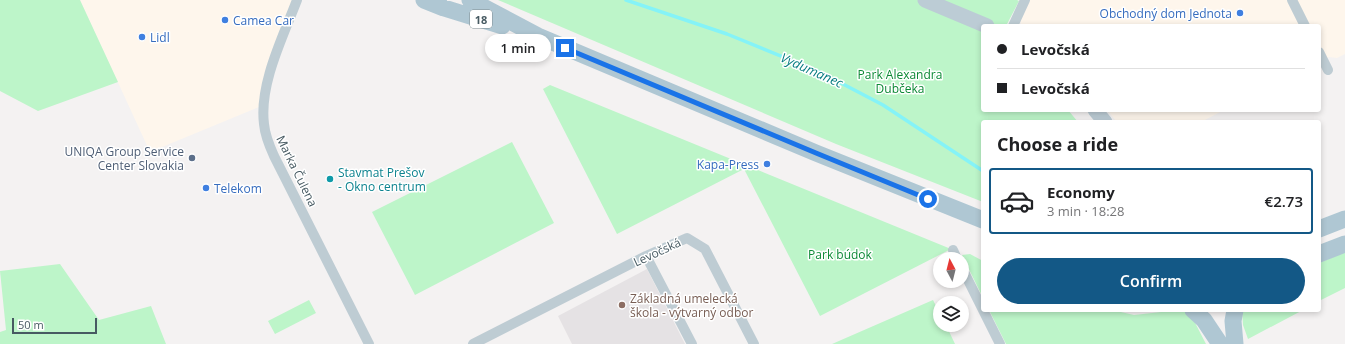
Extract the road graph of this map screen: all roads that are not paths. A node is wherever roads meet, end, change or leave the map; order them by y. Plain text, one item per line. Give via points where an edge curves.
1 (291, 0) edge
2 (297, 0) edge
3 (304, 0) edge
4 (424, 0) edge
5 (470, 0) edge
6 (925, 0) edge
7 (1025, 0) edge
8 (1292, 0) edge
9 (292, 12) junction
10 (982, 24) edge
11 (1014, 24) edge
12 (1305, 24) edge
13 (538, 36) junction
14 (1321, 56) edge
15 (1328, 70) dead end
16 (1097, 112) edge
17 (1103, 120) edge
18 (981, 219) edge
19 (1341, 220) edge
20 (1321, 225) edge
21 (1321, 228) edge
22 (1345, 244) edge
23 (1321, 253) edge
24 (646, 256) junction
25 (969, 282) edge
26 (981, 306) edge
27 (984, 312) edge
28 (1195, 312) edge
29 (1208, 312) edge
30 (1235, 312) edge
31 (369, 344) edge
32 (473, 344) edge
33 (692, 344) edge
34 (754, 344) edge
35 (1000, 344) edge
36 (1220, 344) edge
37 (1223, 344) edge
38 (1235, 344) edge

1 - 9 street
2 - 9 street, Marka Čulena
3 - 9 street
4 - 13 main road, 18
5 - 13 main road, 18
6 - 10 street
7 - 11 street
8 - 12 street
9 - 31 street, Marka Čulena via 265,92 266,139
13 - 18 main road, 18
14 - 15 street
16 - 17 street
19 - 20 street
19 - 21 main road
22 - 23 main road
24 - 32 street, Levočská
24 - 33 street
24 - 34 street, Levočská via 687,238 705,249
25 - 26 street
27 - 35 street
28 - 36 main road via 1204,320
29 - 37 main road
30 - 38 main road

